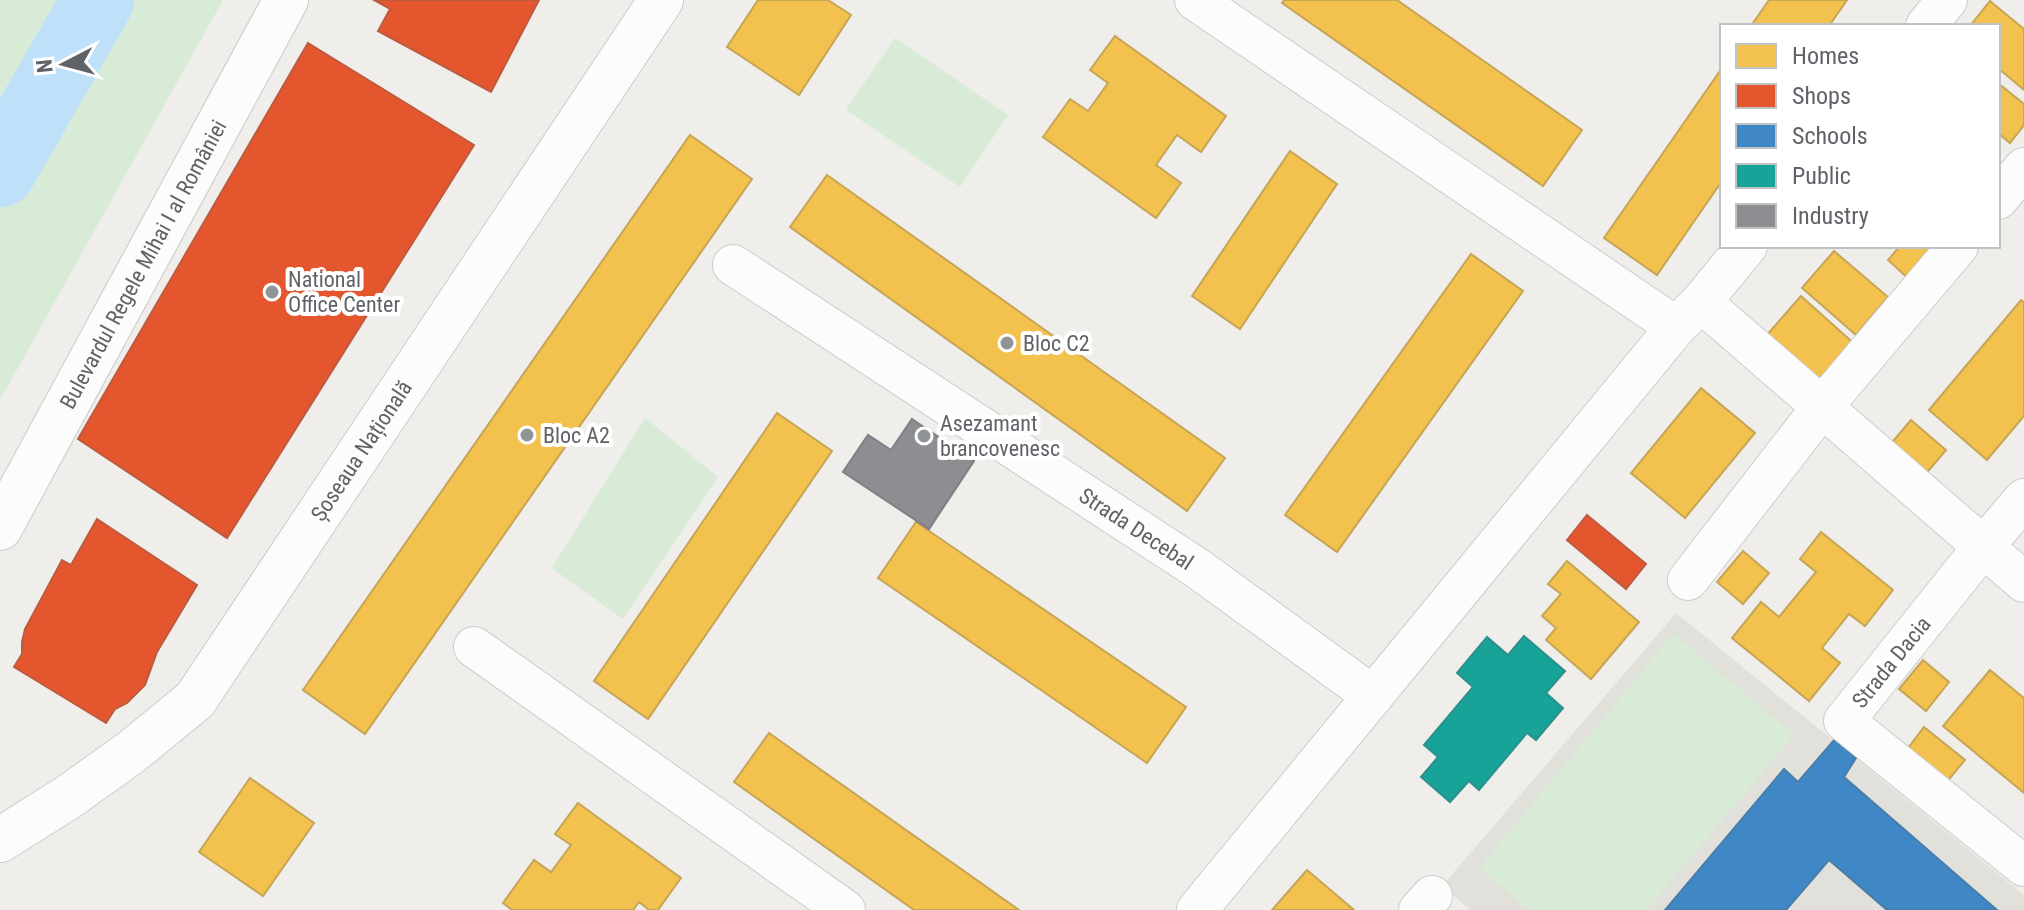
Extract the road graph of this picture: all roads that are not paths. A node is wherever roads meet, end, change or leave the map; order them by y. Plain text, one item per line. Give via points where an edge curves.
1 (286, 0) edge
2 (661, 0) edge
3 (1195, 0) edge
4 (1947, 0) edge
5 (1928, 24) edge
6 (2024, 168) edge
7 (2000, 197) edge
8 (1745, 248) edge
9 (1956, 248) edge
10 (733, 265) dead end
11 (1689, 315) junction
12 (1822, 407) junction
13 (2024, 499) edge
14 (0, 528) edge
15 (1983, 547) junction
16 (1688, 580) dead end
17 (2024, 582) edge
18 (474, 647) dead end
19 (1373, 696) junction
20 (0, 840) edge
21 (2024, 866) edge
22 (845, 910) edge
23 (1197, 910) edge

1 - 14 street, Bulevardul Regele Mihai I al României
2 - 20 street, Șoseaua Națională via 195,700 130,753
3 - 11 street
4 - 5 street
6 - 7 street
8 - 11 street
9 - 12 street
10 - 19 street, Strada Decebal via 1197,568
11 - 12 street
11 - 19 street
12 - 15 street
12 - 16 street
13 - 15 street, Strada Dacia
15 - 17 street
15 - 21 street, Strada Dacia via 1844,721
18 - 22 street
19 - 23 street

